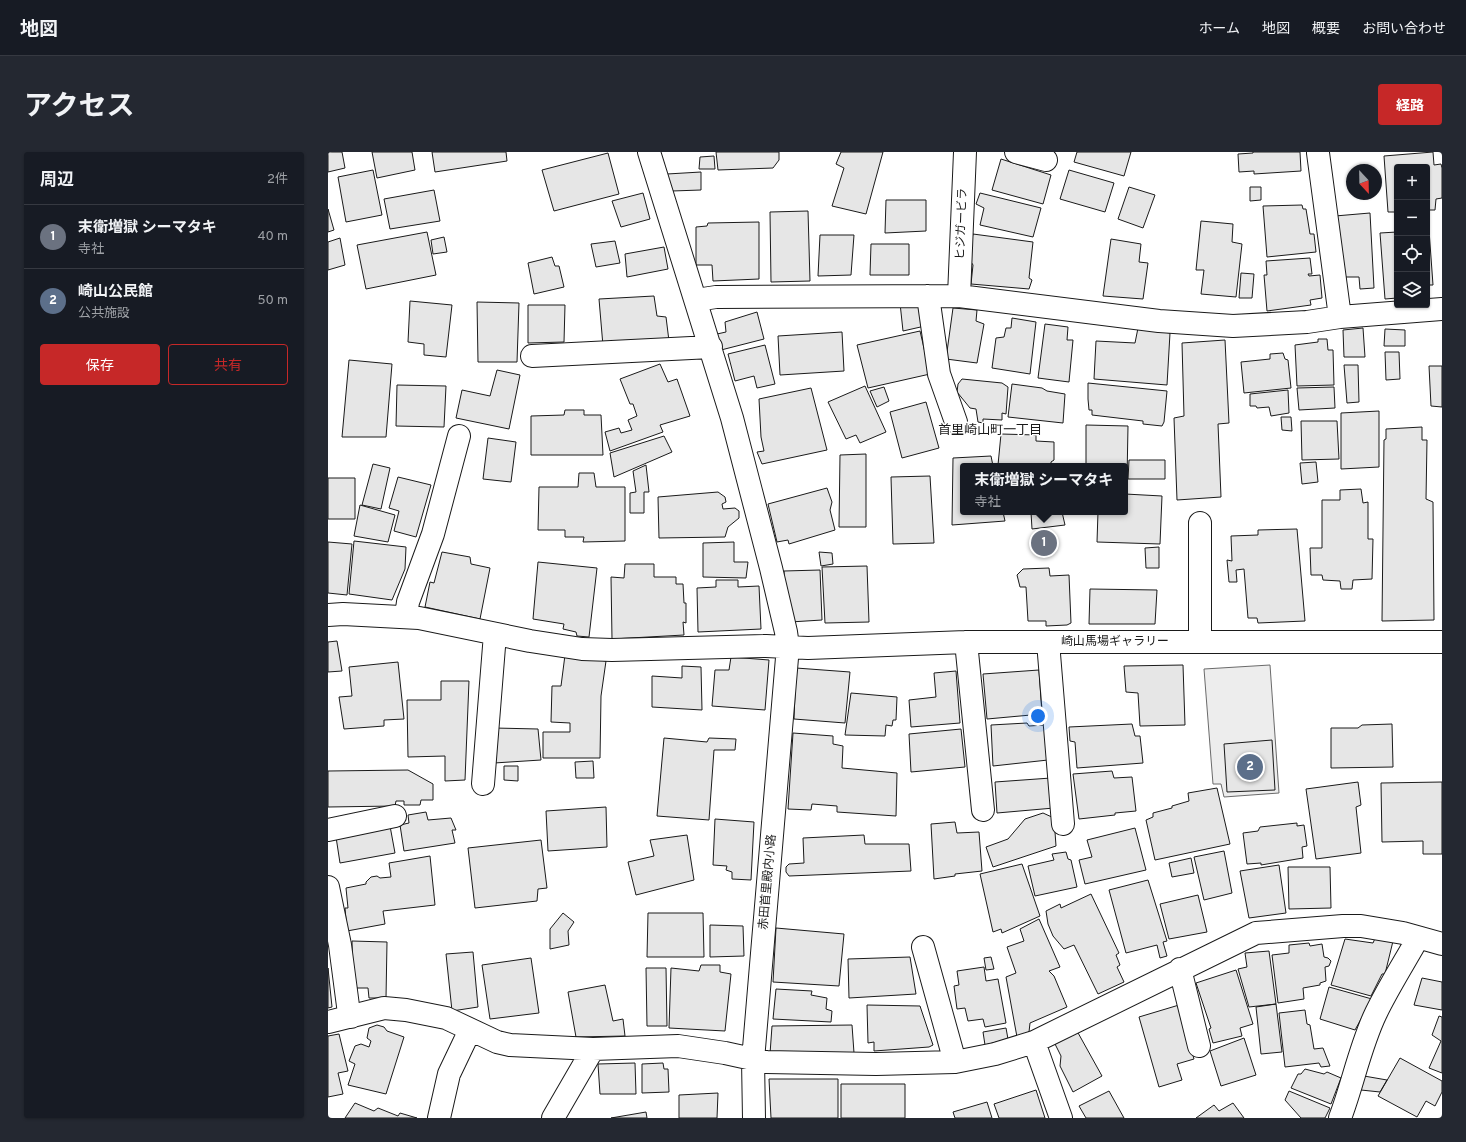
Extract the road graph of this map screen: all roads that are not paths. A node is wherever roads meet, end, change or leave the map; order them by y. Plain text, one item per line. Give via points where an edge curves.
1 (649, 152) edge
2 (965, 152) edge
3 (1016, 152) edge
4 (1318, 153) edge
5 (1046, 160) dead end
6 (928, 296) junction
7 (959, 296) junction
8 (696, 300) junction
9 (1442, 309) edge
10 (1340, 317) junction
11 (711, 347) junction
12 (532, 356) dead end
13 (956, 422) dead end
14 (458, 436) dead end
15 (1200, 523) dead end
16 (328, 615) edge
17 (406, 616) junction
18 (495, 634) junction
19 (966, 642) junction
20 (1048, 642) junction
21 (1200, 642) junction
22 (1442, 642) edge
23 (788, 646) junction
24 (483, 784) dead end
25 (983, 810) dead end
26 (395, 816) dead end
27 (1063, 824) dead end
28 (328, 830) edge
29 (328, 887) edge
30 (1418, 938) junction
31 (1442, 944) edge
32 (923, 947) dead end
33 (1180, 969) junction
34 (351, 1017) junction
35 (328, 1022) edge
36 (470, 1030) junction
37 (1034, 1042) junction
38 (1199, 1046) dead end
39 (593, 1049) junction
40 (753, 1060) junction
41 (955, 1062) junction
42 (438, 1118) edge
43 (553, 1118) edge
44 (754, 1118) edge
45 (1060, 1118) edge
46 (1340, 1118) edge

1 - 8 street, 赤田首里殿内小路
2 - 7 street, ヒジガービラ
3 - 5 street
4 - 10 street
6 - 7 street
6 - 8 street via 716,297
6 - 13 street via 939,374
7 - 10 street via 1158,321 1233,326 1307,322
8 - 11 street, 赤田首里殿内小路
9 - 10 street
11 - 12 street
11 - 23 street, 赤田首里殿内小路 via 759,517
14 - 17 street via 433,534 408,602
15 - 21 street
16 - 17 street, 崎山馬場ギャラリー
17 - 18 street, 崎山馬場ギャラリー
18 - 23 street, 崎山馬場ギャラリー via 582,649
18 - 24 street
19 - 20 street, 崎山馬場ギャラリー
19 - 23 street, 崎山馬場ギャラリー via 808,648
19 - 25 street
20 - 21 street, 崎山馬場ギャラリー
20 - 27 street
21 - 22 street, 崎山馬場ギャラリー
23 - 40 street, 赤田首里殿内小路
26 - 28 street
29 - 34 street
30 - 31 street
30 - 33 street via 1361,926 1256,933
30 - 46 street via 1376,1014
32 - 41 street
33 - 37 street
33 - 38 street
34 - 35 street
34 - 36 street via 384,1008 406,1010 446,1018
36 - 39 street via 510,1045
36 - 42 street via 450,1074
37 - 41 street via 995,1054
37 - 45 street
39 - 40 street via 678,1046
39 - 43 street
40 - 41 street via 876,1064
40 - 44 street, 赤田首里殿内小路

